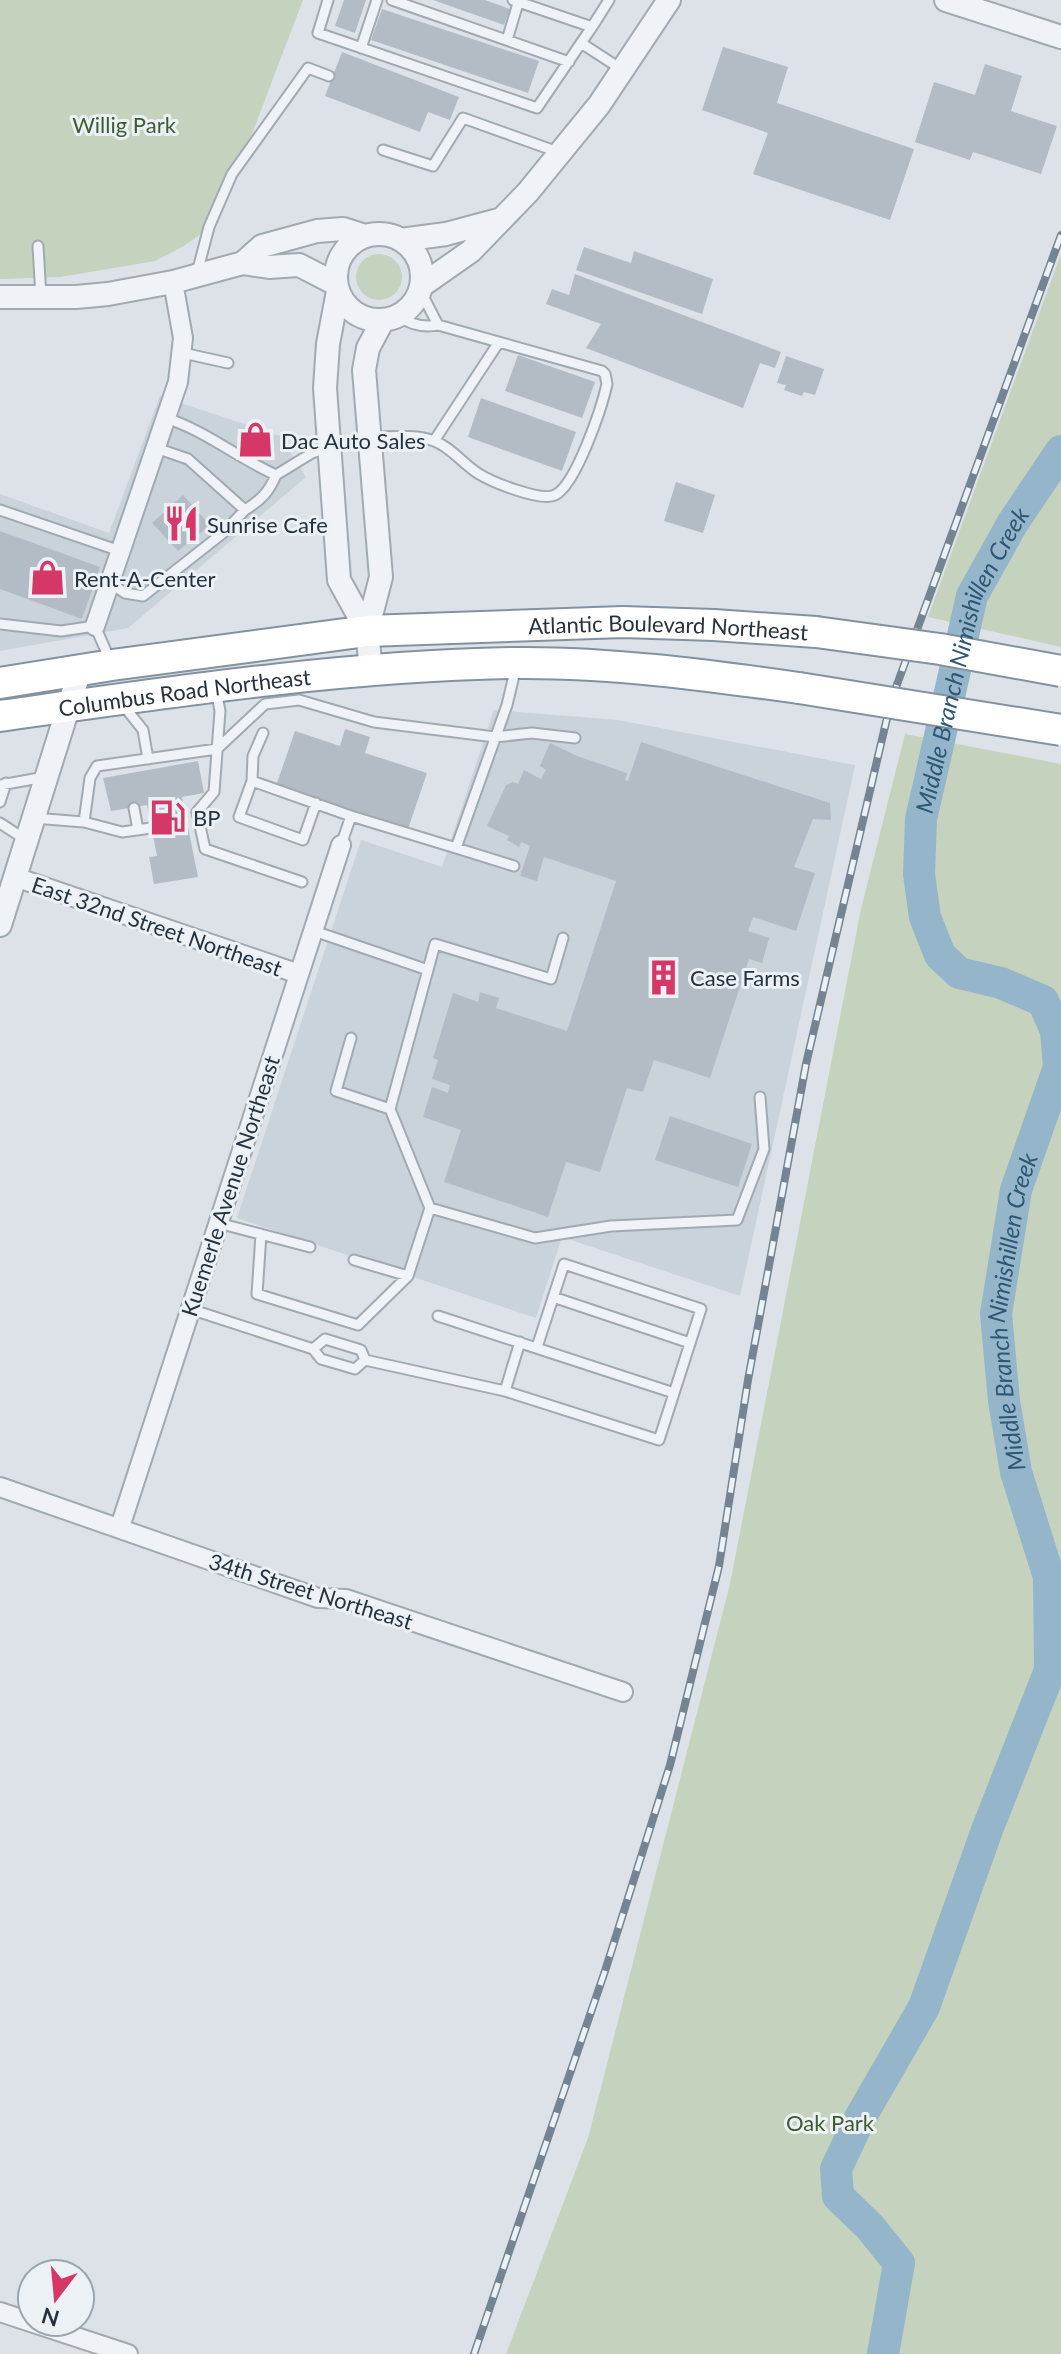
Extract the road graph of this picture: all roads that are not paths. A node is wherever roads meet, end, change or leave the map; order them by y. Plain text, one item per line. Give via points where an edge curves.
1 (328, 0) edge
2 (377, 0) edge
3 (392, 0) edge
4 (609, 0) edge
5 (669, 0) edge
6 (946, 0) edge
7 (517, 1) edge
8 (592, 27) junction
9 (1061, 37) edge
10 (507, 40) junction
11 (581, 43) junction
12 (361, 48) junction
13 (569, 62) junction
14 (624, 71) junction
15 (329, 76) dead end
16 (383, 150) dead end
17 (561, 153) junction
18 (499, 220) junction
19 (365, 236) junction
20 (401, 240) junction
21 (38, 246) dead end
22 (243, 263) junction
23 (197, 276) junction
24 (173, 282) junction
25 (337, 288) junction
26 (421, 288) junction
27 (0, 297) edge
28 (41, 297) junction
29 (391, 318) junction
30 (438, 325) junction
31 (499, 342) junction
32 (183, 353) junction
33 (228, 363) dead end
34 (165, 418) junction
35 (368, 437) junction
36 (434, 441) junction
37 (329, 447) junction
38 (155, 448) junction
39 (276, 475) junction
40 (0, 510) edge
41 (245, 510) junction
42 (120, 551) junction
43 (110, 583) junction
44 (0, 624) edge
45 (95, 626) junction
46 (367, 631) junction
47 (517, 663) junction
48 (112, 665) junction
49 (80, 670) junction
50 (371, 670) junction
51 (1061, 671) edge
52 (0, 683) edge
53 (215, 686) junction
54 (119, 700) junction
55 (68, 706) junction
56 (0, 716) edge
57 (1061, 730) edge
58 (263, 733) dead end
59 (495, 737) junction
60 (575, 738) dead end
61 (217, 749) junction
62 (148, 759) junction
63 (126, 762) junction
64 (128, 774) dead end
65 (45, 777) junction
66 (252, 781) junction
67 (3, 784) edge
68 (0, 802) edge
69 (316, 803) junction
70 (134, 808) dead end
71 (351, 816) junction
72 (33, 818) junction
73 (199, 820) junction
74 (84, 822) junction
75 (0, 823) edge
76 (187, 823) dead end
77 (151, 828) dead end
78 (138, 830) junction
79 (26, 840) junction
80 (341, 845) joint
81 (456, 848) junction
82 (514, 866) dead end
83 (15, 877) junction
84 (302, 882) dead end
85 (2, 912) edge
86 (314, 931) junction
87 (563, 938) dead end
88 (428, 970) junction
89 (299, 974) junction
90 (351, 1038) dead end
91 (760, 1097) dead end
92 (390, 1109) junction
93 (430, 1208) junction
94 (218, 1223) junction
95 (261, 1234) junction
96 (310, 1247) dead end
97 (354, 1260) dead end
98 (408, 1276) junction
99 (553, 1297) junction
100 (190, 1309) junction
101 (438, 1316) dead end
102 (520, 1342) junction
103 (690, 1343) junction
104 (537, 1347) junction
105 (313, 1349) junction
106 (365, 1360) junction
107 (505, 1391) junction
108 (674, 1393) junction
109 (0, 1487) edge
110 (120, 1527) junction
111 (623, 1692) dead end
112 (0, 2312) edge
113 (128, 2354) edge

1 - 12 lane via 318,33
2 - 12 lane
3 - 10 lane
4 - 8 lane
5 - 14 street
6 - 9 street
7 - 8 lane
7 - 10 lane
8 - 11 lane
10 - 13 lane
11 - 13 lane
11 - 14 lane
12 - 13 lane via 537,108
14 - 17 street
15 - 23 lane via 308,68 232,174 209,227
16 - 17 lane via 433,166 463,118
17 - 18 street
18 - 20 street
18 - 26 street via 471,251
19 - 20 street via 384,234
19 - 22 street via 343,229 317,231 262,246
19 - 25 street via 342,255
20 - 26 street via 419,260
21 - 28 lane
22 - 23 street
22 - 25 street via 299,265
23 - 24 street
24 - 28 street via 108,294
24 - 32 street
25 - 29 street via 356,313 369,319
25 - 37 street via 326,355
26 - 29 street via 412,305
26 - 30 lane
27 - 28 street
29 - 30 lane
29 - 35 street via 368,348 364,366
30 - 31 lane
31 - 36 lane
31 - 36 lane via 605,374 606,389 568,482 555,495 534,495 480,475
32 - 33 lane
32 - 34 street
34 - 38 street
34 - 39 lane via 191,426
35 - 36 lane
35 - 46 street via 381,577
37 - 39 lane
37 - 46 street via 339,580
38 - 41 lane via 188,459
38 - 42 street
39 - 41 lane via 261,500
40 - 42 lane
41 - 43 lane via 143,596
42 - 43 street
43 - 45 street
44 - 45 lane via 61,631
45 - 48 lane
46 - 48 highway, Columbus Road Northeast
46 - 50 street
46 - 51 highway, Atlantic Boulevard Northeast, bridge via 623,622 714,625 816,632
47 - 50 highway, Atlantic Boulevard Northeast
47 - 57 highway, Atlantic Boulevard Northeast, bridge via 695,674
47 - 59 lane
48 - 49 highway, Columbus Road Northeast
49 - 52 highway, Columbus Road Northeast
49 - 55 street
50 - 53 highway, Columbus Road Northeast
53 - 54 highway, Columbus Road Northeast
53 - 61 lane via 220,711
54 - 55 highway, Columbus Road Northeast
54 - 62 lane via 143,730
55 - 56 highway, Columbus Road Northeast
55 - 65 street
58 - 66 lane via 253,756
59 - 60 lane via 532,733
59 - 61 lane via 374,722 299,700 265,704
59 - 81 lane
61 - 62 lane via 171,761
61 - 73 lane via 214,792 197,812
62 - 63 lane
63 - 64 lane
63 - 74 lane via 97,766 90,778
65 - 67 lane
65 - 72 street
66 - 69 lane
66 - 69 lane via 239,817 303,840
67 - 68 lane
69 - 71 lane
70 - 78 lane
71 - 80 lane
71 - 81 lane
72 - 74 lane
72 - 79 street
73 - 76 lane
73 - 84 lane via 205,849
74 - 78 lane via 122,832
75 - 79 lane
77 - 78 lane
79 - 83 street
80 - 86 street, Kuemerle Avenue Northeast
81 - 82 lane
83 - 85 street
83 - 89 street, East 32nd Street Northeast
86 - 88 lane
86 - 89 street, Kuemerle Avenue Northeast
87 - 88 lane via 551,979 435,944
88 - 92 lane
89 - 94 street, Kuemerle Avenue Northeast
90 - 92 lane via 336,1091
91 - 93 lane via 764,1149 737,1220 611,1226 535,1238
92 - 93 lane
93 - 98 lane
94 - 95 lane
94 - 100 street, Kuemerle Avenue Northeast
95 - 96 lane
95 - 98 lane via 257,1294 358,1325
97 - 98 lane
99 - 103 lane
99 - 103 lane via 564,1264 701,1309
99 - 104 lane
100 - 105 lane
100 - 110 street, Kuemerle Avenue Northeast
101 - 102 lane
102 - 104 lane
102 - 107 lane
103 - 108 lane
104 - 108 lane
105 - 106 lane via 321,1359 355,1369
105 - 106 lane via 325,1339 361,1350
106 - 107 lane
107 - 108 lane via 659,1440
109 - 110 street, 34th Street Northeast
110 - 111 street, 34th Street Northeast via 318,1598 346,1599
112 - 113 street

